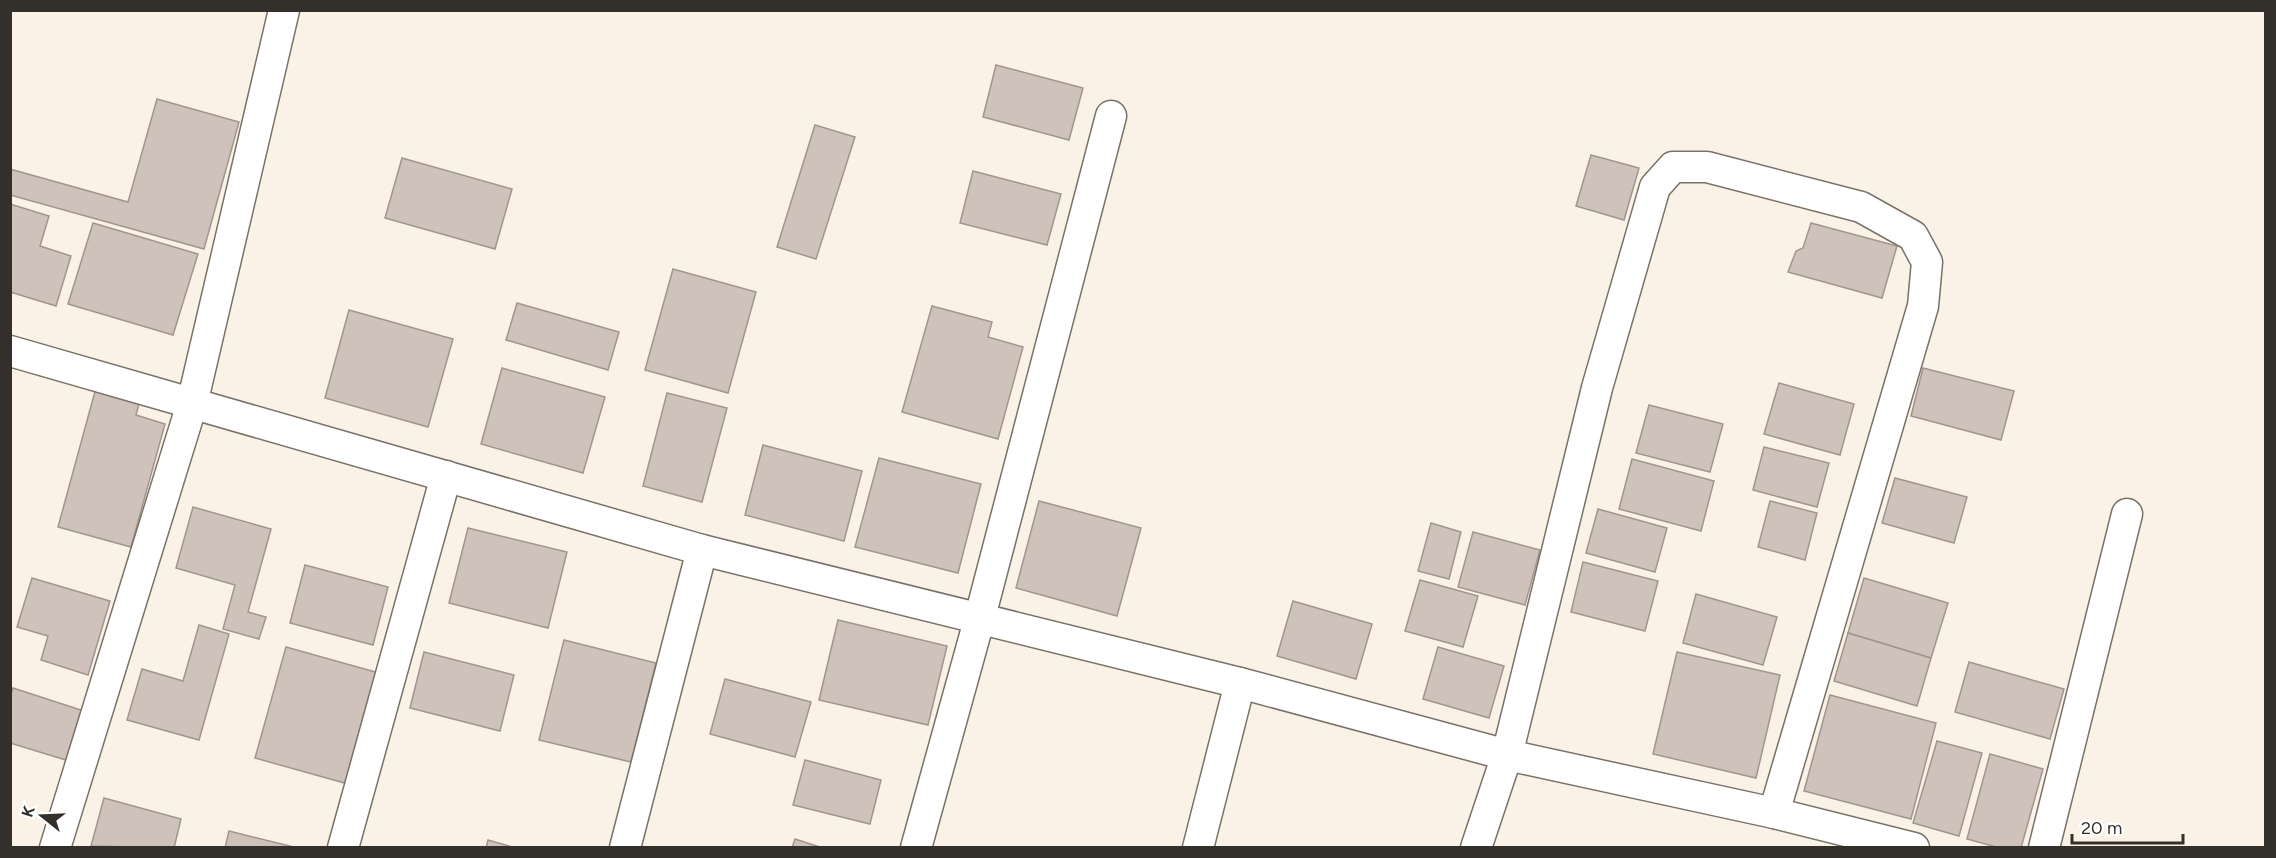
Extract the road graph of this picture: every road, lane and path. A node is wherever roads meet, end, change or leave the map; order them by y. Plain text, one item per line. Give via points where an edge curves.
1 (284, 10) edge
2 (1111, 117) dead end
3 (10, 351) edge
4 (192, 404) junction
5 (446, 476) junction
6 (2127, 514) dead end
7 (702, 550) junction
8 (980, 617) junction
9 (1240, 683) junction
10 (1507, 755) junction
11 (1774, 813) junction
12 (55, 848) edge
13 (343, 848) edge
14 (625, 848) edge
15 (916, 848) edge
16 (1198, 848) edge
17 (1476, 848) edge
18 (1914, 848) edge
19 (2044, 848) edge

1 - 4 street
2 - 8 street
3 - 4 street
4 - 5 street
4 - 12 street
5 - 7 street
5 - 13 street
6 - 19 street
7 - 8 street
7 - 14 street
8 - 9 street
8 - 15 street
9 - 10 street
9 - 16 street
10 - 11 street
10 - 11 street via 1597,388 1655,187 1673,167 1707,167 1862,207 1912,236 1928,262 1923,306
10 - 17 street
11 - 18 street

